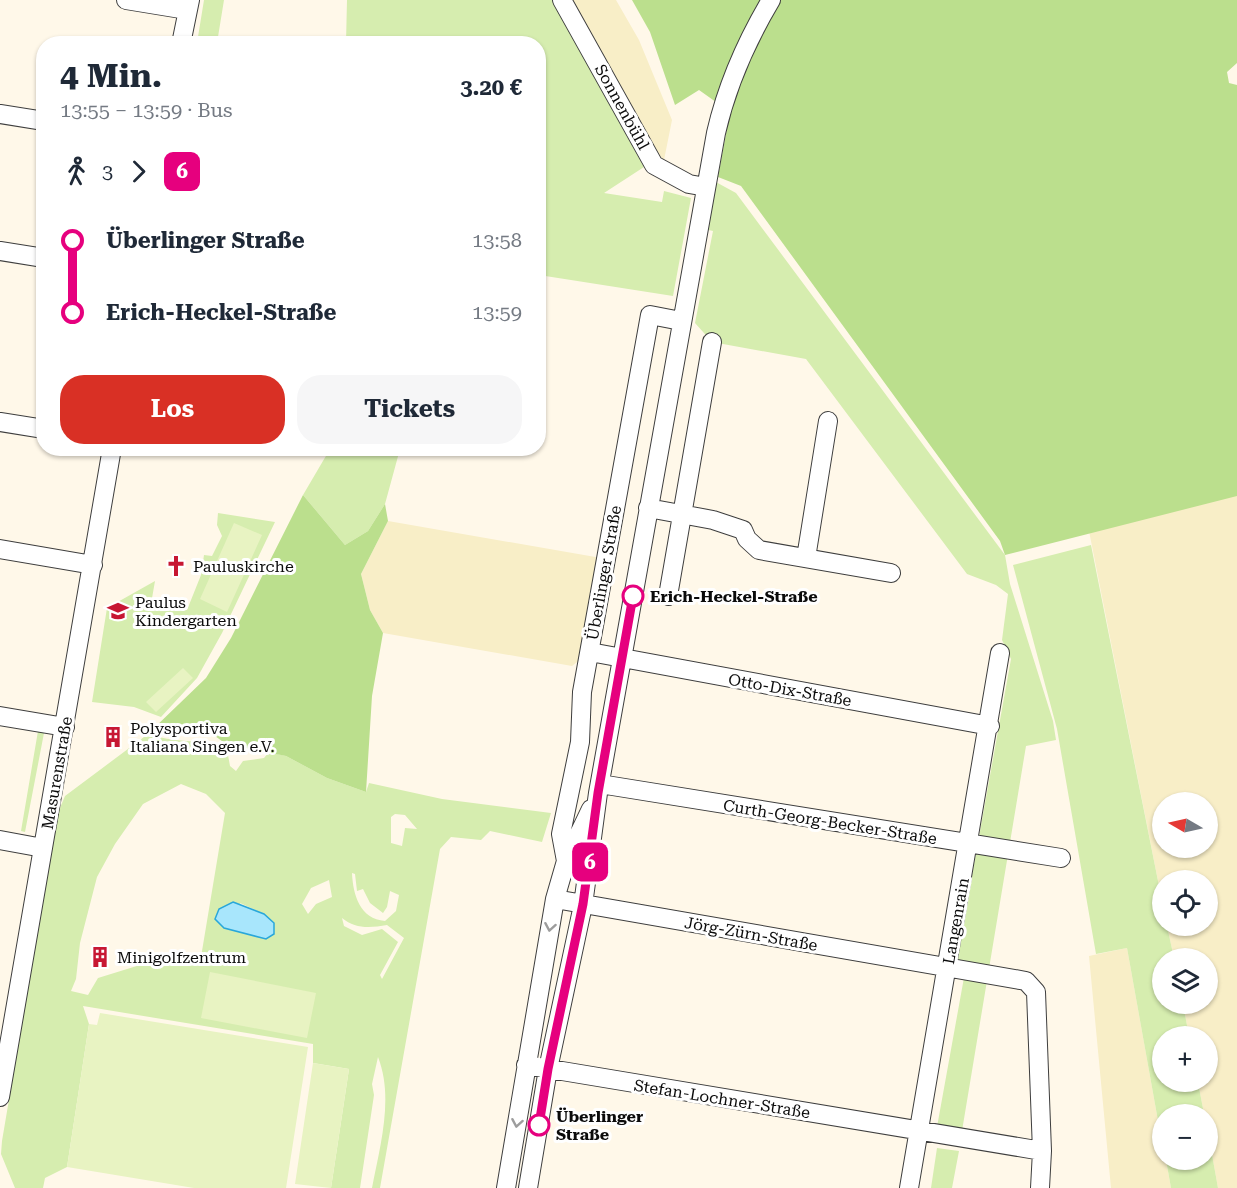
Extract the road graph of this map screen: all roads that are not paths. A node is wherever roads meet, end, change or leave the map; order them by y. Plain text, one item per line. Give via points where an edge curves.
1 (126, 0) edge
2 (561, 0) edge
3 (771, 0) edge
4 (189, 5) edge
5 (183, 36) edge
6 (0, 114) edge
7 (36, 120) edge
8 (706, 187) junction
9 (0, 251) edge
10 (36, 257) edge
11 (681, 321) junction
12 (712, 342) dead end
13 (828, 421) dead end
14 (0, 422) edge
15 (36, 428) edge
16 (111, 456) edge
17 (648, 508) junction
18 (683, 516) junction
19 (0, 549) edge
20 (806, 558) junction
21 (93, 565) junction
22 (891, 573) dead end
23 (668, 596) dead end
24 (590, 652) junction
25 (1000, 653) dead end
26 (621, 659) junction
27 (0, 716) edge
28 (990, 726) junction
29 (65, 728) junction
30 (599, 789) junction
31 (0, 840) edge
32 (968, 845) junction
33 (43, 848) junction
34 (1061, 858) dead end
35 (566, 861) junction
36 (555, 899) junction
37 (583, 904) junction
38 (948, 968) junction
39 (6, 1011) edge
40 (526, 1065) junction
41 (548, 1069) junction
42 (0, 1097) edge
43 (918, 1131) junction
44 (1042, 1150) junction
45 (511, 1187) edge
46 (528, 1188) edge
47 (909, 1188) edge
48 (1040, 1188) edge

1 - 4 street
2 - 8 street, Sonnenbühl via 654,165 689,184
3 - 8 street, Überlinger Straße via 734,71
4 - 5 street
6 - 7 street
8 - 11 street, Überlinger Straße
9 - 10 street
11 - 17 street, Überlinger Straße
11 - 24 street, Überlinger Straße via 650,315
12 - 18 street
13 - 20 street
14 - 15 street
16 - 21 street, Masurenstraße
17 - 18 street
17 - 26 street, Überlinger Straße
18 - 20 street via 743,530 759,549
18 - 23 street
19 - 21 street
20 - 22 street
21 - 29 street, Masurenstraße
24 - 26 street, Otto-Dix-Straße
24 - 35 street, Überlinger Straße via 582,692 580,742 561,834
25 - 28 street, Langenrain
26 - 28 street, Otto-Dix-Straße
26 - 30 street, Überlinger Straße
27 - 29 street
28 - 32 street, Langenrain
29 - 33 street, Masurenstraße
30 - 32 street, Curth-Georg-Becker-Straße
30 - 35 street, Überlinger Straße
30 - 37 street, Überlinger Straße
31 - 33 street
32 - 34 street, Curth-Georg-Becker-Straße
32 - 38 street, Langenrain
33 - 39 street, Masurenstraße
35 - 36 street, Überlinger Straße
36 - 37 street, Jörg-Zürn-Straße
36 -> 40 street, Überlinger Straße
37 - 38 street, Jörg-Zürn-Straße
37 - 41 street, Überlinger Straße
38 - 43 street, Langenrain
38 - 44 street, Jörg-Zürn-Straße via 1026,981 1036,992
39 - 42 street, Masurenstraße
40 - 41 street, Stefan-Lochner-Straße
40 -> 45 street, Überlinger Straße
41 - 43 street, Stefan-Lochner-Straße
41 - 46 street, Überlinger Straße
43 - 44 street, Stefan-Lochner-Straße
43 - 47 street, Langenrain
44 - 48 street, Jörg-Zürn-Straße

